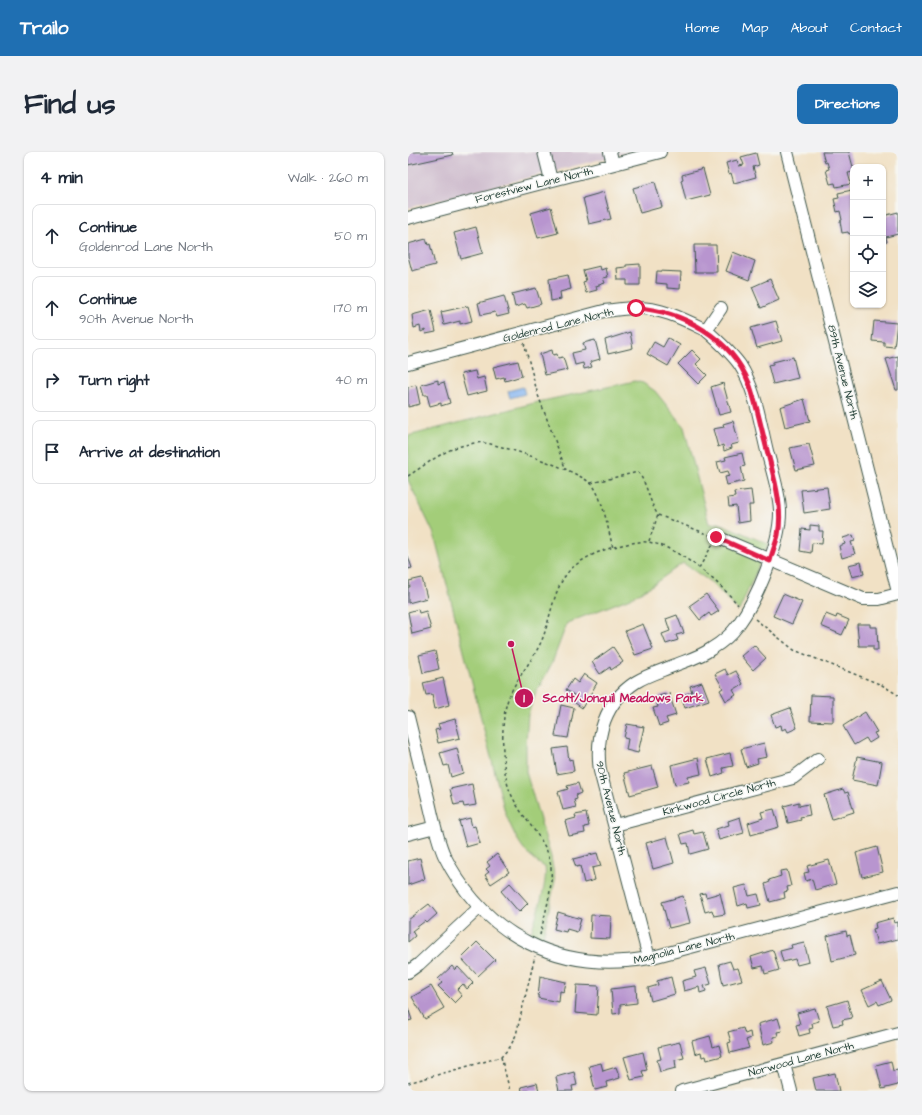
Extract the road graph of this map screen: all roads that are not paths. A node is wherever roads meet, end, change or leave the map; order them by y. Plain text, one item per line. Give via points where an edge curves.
1 (544, 152) edge
2 (610, 152) edge
3 (660, 152) edge
4 (787, 152) edge
5 (613, 164) junction
6 (551, 180) junction
7 (408, 218) edge
8 (721, 308) dead end
9 (706, 330) junction
10 (408, 363) edge
11 (720, 539) road end
12 (770, 561) junction
13 (898, 593) edge
14 (408, 717) edge
15 (818, 759) dead end
16 (615, 825) junction
17 (435, 827) junction
18 (408, 834) edge
19 (898, 892) edge
20 (480, 907) junction
21 (649, 958) junction
22 (408, 972) edge
23 (898, 1033) edge
24 (784, 1064) junction
25 (682, 1091) edge
26 (791, 1091) edge

1 - 6 street
2 - 5 street
3 - 5 street, Forestview Lane North
4 - 13 street, 89th Avenue North
5 - 6 street, Forestview Lane North
6 - 7 street, Forestview Lane North
8 - 9 street
9 - 10 street, Goldenrod Lane North via 652,309 604,311
9 - 12 street, 90th Avenue North via 740,365 749,383 780,510 778,534
11 - 12 street
12 - 13 street via 863,599 879,599
12 - 16 street, 90th Avenue North via 738,627 724,640 710,650 637,681 611,705 599,737 598,754 600,771
14 - 17 street, Magnolia Lane North
15 - 16 street, Kirkwood Circle North via 793,778
16 - 21 street, 90th Avenue North
17 - 18 street
17 - 20 street, Magnolia Lane North via 454,872
19 - 21 street, Magnolia Lane North
20 - 21 street, Magnolia Lane North via 525,941 555,954 606,963
20 - 22 street
23 - 24 street, Norwood Lane North
24 - 25 street, Norwood Lane North
24 - 26 street

